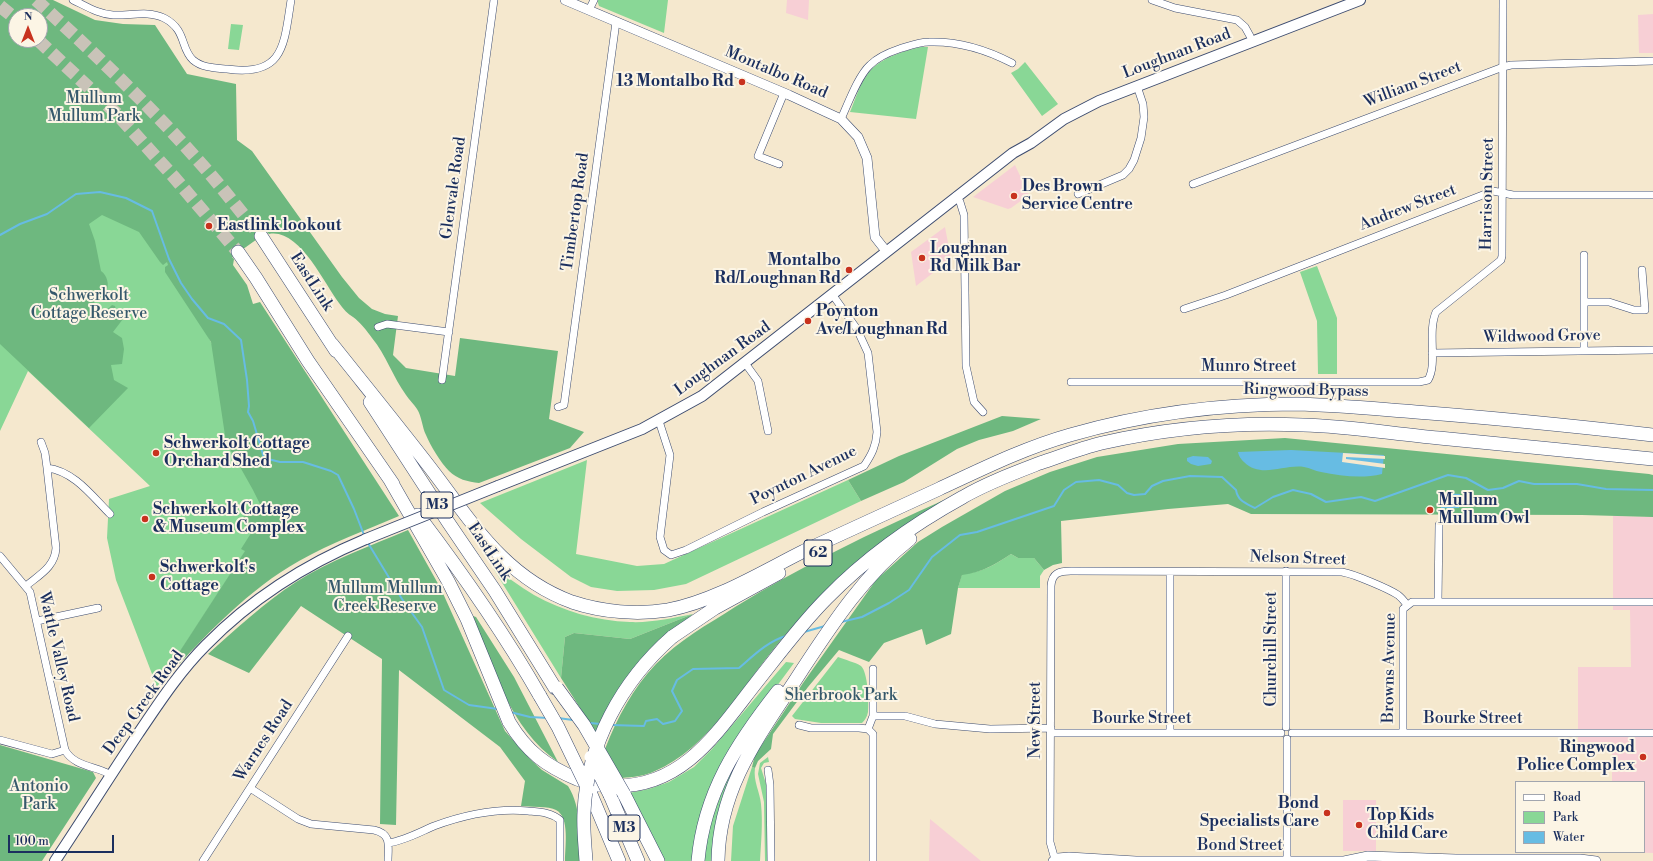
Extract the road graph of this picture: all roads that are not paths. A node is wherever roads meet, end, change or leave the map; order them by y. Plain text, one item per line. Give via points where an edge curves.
1 (73, 0) edge
2 (291, 0) edge
3 (494, 0) edge
4 (565, 0) edge
5 (594, 0) edge
6 (1152, 0) edge
7 (1340, 0) edge
8 (1360, 0) edge
9 (1503, 0) edge
10 (589, 10) junction
11 (616, 22) junction
12 (1250, 36) junction
13 (1653, 61) edge
14 (1012, 63) dead end
15 (1503, 66) junction
16 (1137, 86) junction
17 (784, 93) junction
18 (841, 119) junction
19 (1013, 153) junction
20 (779, 164) dead end
21 (1192, 184) dead end
22 (1503, 193) junction
23 (1078, 194) dead end
24 (1653, 195) edge
25 (956, 196) junction
26 (261, 236) tunnel mouth
27 (886, 251) junction
28 (238, 252) tunnel mouth
29 (1584, 255) dead end
30 (1642, 270) dead end
31 (832, 294) junction
32 (1584, 302) junction
33 (1184, 309) dead end
34 (378, 327) dead end
35 (449, 332) junction
36 (332, 344) junction
37 (1584, 350) junction
38 (1653, 350) edge
39 (1432, 353) junction
40 (744, 363) junction
41 (442, 380) dead end
42 (1428, 380) joint
43 (1071, 382) dead end
44 (564, 407) dead end
45 (983, 412) dead end
46 (659, 421) junction
47 (1653, 426) edge
48 (768, 431) dead end
49 (1628, 432) junction
50 (1653, 435) edge
51 (41, 442) dead end
52 (1653, 459) edge
53 (1044, 462) junction
54 (47, 468) junction
55 (967, 476) junction
56 (389, 478) junction
57 (110, 514) dead end
58 (1439, 525) dead end
59 (366, 539) joint
60 (0, 556) edge
61 (1286, 571) junction
62 (1170, 572) junction
63 (1054, 575) joint
64 (26, 586) junction
65 (1438, 602) junction
66 (1653, 602) edge
67 (1407, 605) junction
68 (98, 608) dead end
69 (37, 621) junction
70 (348, 636) dead end
71 (812, 654) junction
72 (873, 669) dead end
73 (556, 688) junction
74 (873, 716) junction
75 (799, 725) dead end
76 (1286, 727) junction
77 (868, 730) junction
78 (1051, 730) junction
79 (1170, 733) junction
80 (1281, 733) junction
81 (1292, 733) junction
82 (1403, 733) junction
83 (1653, 733) edge
84 (1286, 739) junction
85 (0, 740) edge
86 (65, 750) junction
87 (768, 770) dead end
88 (111, 774) junction
89 (250, 788) junction
90 (388, 843) junction
91 (1385, 859) edge
92 (1058, 860) edge
93 (55, 861) edge
94 (203, 861) edge
95 (388, 861) edge
96 (560, 861) edge
97 (586, 861) edge
98 (618, 861) edge
99 (638, 861) edge
100 (658, 861) edge
101 (698, 861) edge
102 (718, 861) edge
103 (771, 861) edge
104 (873, 861) edge
105 (1135, 861) edge
106 (1286, 861) edge
107 (1345, 861) edge
108 (1596, 861) edge

1 - 2 street via 113,15 146,14 161,17 180,32 190,57 197,63 244,71 261,68 280,52 286,34
3 - 35 street, Glenvale Road
4 - 10 street, Montalbo Road
5 - 10 street
6 - 12 street via 1175,8 1237,20 1245,26
7 - 12 main road, Loughnan Road
8 - 16 main road, Loughnan Road
9 - 15 street, Harrison Street
10 - 11 street, Montalbo Road
11 - 17 street, Montalbo Road
11 - 44 street, Timbertop Road
12 - 19 main road, Loughnan Road via 1081,103 1028,137
13 - 15 street, William Street
14 - 18 street via 994,54 943,42 928,42 892,52 870,65 860,78
15 - 21 street, William Street
15 - 22 street, Harrison Street
16 - 19 main road, Loughnan Road via 1078,111
16 - 23 street via 1144,117 1134,160 1123,174
17 - 18 street, Montalbo Road
17 - 20 street via 758,156
18 - 27 street, Montalbo Road via 858,137 868,158 876,237
19 - 25 main road, Loughnan Road
22 - 24 street, Andrew Street
22 - 33 street, Andrew Street via 1488,192 1226,295
22 - 39 street, Harrison Street via 1501,260 1436,312 1432,325
25 - 27 main road, Loughnan Road
25 - 45 street via 964,214 966,366 974,402
26 - 36 highway, EastLink / M3
27 - 31 main road, Loughnan Road
28 - 56 highway, M3 via 308,361
29 - 32 street
30 - 32 street via 1645,310 1634,310 1609,302
31 - 40 main road, Loughnan Road
31 - 46 street, Poynton Avenue via 857,329 868,353 877,432 872,455 864,466 671,555 667,553 660,537 670,455
32 - 37 street
34 - 35 street via 386,324
35 - 41 street, Glenvale Road
36 - 55 highway via 497,554 534,584 568,600 598,608 621,612 645,612 666,610 703,600
36 - 73 highway, EastLink / M3
37 - 38 street, Wildwood Grove
37 - 39 street, Wildwood Grove
39 - 42 street, Harrison Street
40 - 46 main road, Loughnan Road via 702,396
40 - 48 street via 758,381
42 - 43 street, Munro Street
46 - 59 main road, Loughnan Road, bridge
47 - 49 highway
49 - 50 highway, Ringwood Bypass
49 - 55 highway, Ringwood Bypass via 1350,406 1250,405 1170,413 1070,435
51 - 54 street
52 - 53 highway, Ringwood Bypass via 1344,427 1264,424 1165,431 1099,444
53 - 56 highway via 964,496 877,553 828,597 695,756 663,777 630,786 583,782 547,764 531,752 518,737 509,722 448,581
53 - 71 highway via 976,495 933,521 906,542 858,591
54 - 57 street via 69,475
54 - 64 street via 55,556 52,564
55 - 97 highway, 62, bridge via 715,608 659,648 637,673 611,712 600,737 586,792
56 - 98 highway, M3, bridge via 443,548 534,685 590,792
58 - 65 street
59 - 88 main road, Deep Creek Road via 323,558 285,580 230,622 171,685
60 - 64 street, Wattle Valley Road
61 - 62 street, Nelson Street
61 - 67 street, Nelson Street via 1347,573 1393,592
61 - 76 street, Churchill Street
62 - 63 street, Nelson Street via 1064,571
62 - 79 street
63 - 78 street, New Street via 1051,586
64 - 69 street, Wattle Valley Road via 30,592
65 - 66 street
65 - 67 street via 1412,602
67 - 82 street, Browns Avenue via 1403,609 1402,620
68 - 69 street
69 - 86 street, Wattle Valley Road
70 - 89 street, Warnes Road
71 - 101 highway via 792,674 761,714 726,766 707,812
71 - 102 highway via 764,726 740,769 727,800 720,832
72 - 74 street
73 - 99 highway, EastLink / M3, bridge via 610,795
73 - 100 highway, bridge via 584,725 624,794
74 - 77 street
74 - 78 street, Bourke Street via 905,716 935,724 990,729
75 - 77 street via 810,728
76 - 80 street
76 - 81 street via 1291,729
77 - 104 street via 872,734
78 - 79 street, Bourke Street
78 - 92 street, New Street via 1050,842 1054,856
79 - 80 street, Bourke Street
80 - 84 street
81 - 82 street, Bourke Street
81 - 84 street via 1291,737
82 - 83 street, Bourke Street
84 - 106 street
85 - 86 street via 52,754
86 - 88 street via 70,758 77,762
87 - 103 street
88 - 93 main road, Deep Creek Road
89 - 90 street via 298,820 311,824 374,830 383,833
89 - 94 street, Warnes Road
90 - 95 street
90 - 96 street via 448,821 495,811 536,812 555,815 560,820
91 - 107 street, Bond Street via 1368,856
91 - 108 street, Bond Street
92 - 105 street, Bond Street via 1086,857
105 - 106 street, Bond Street
106 - 107 street, Bond Street

